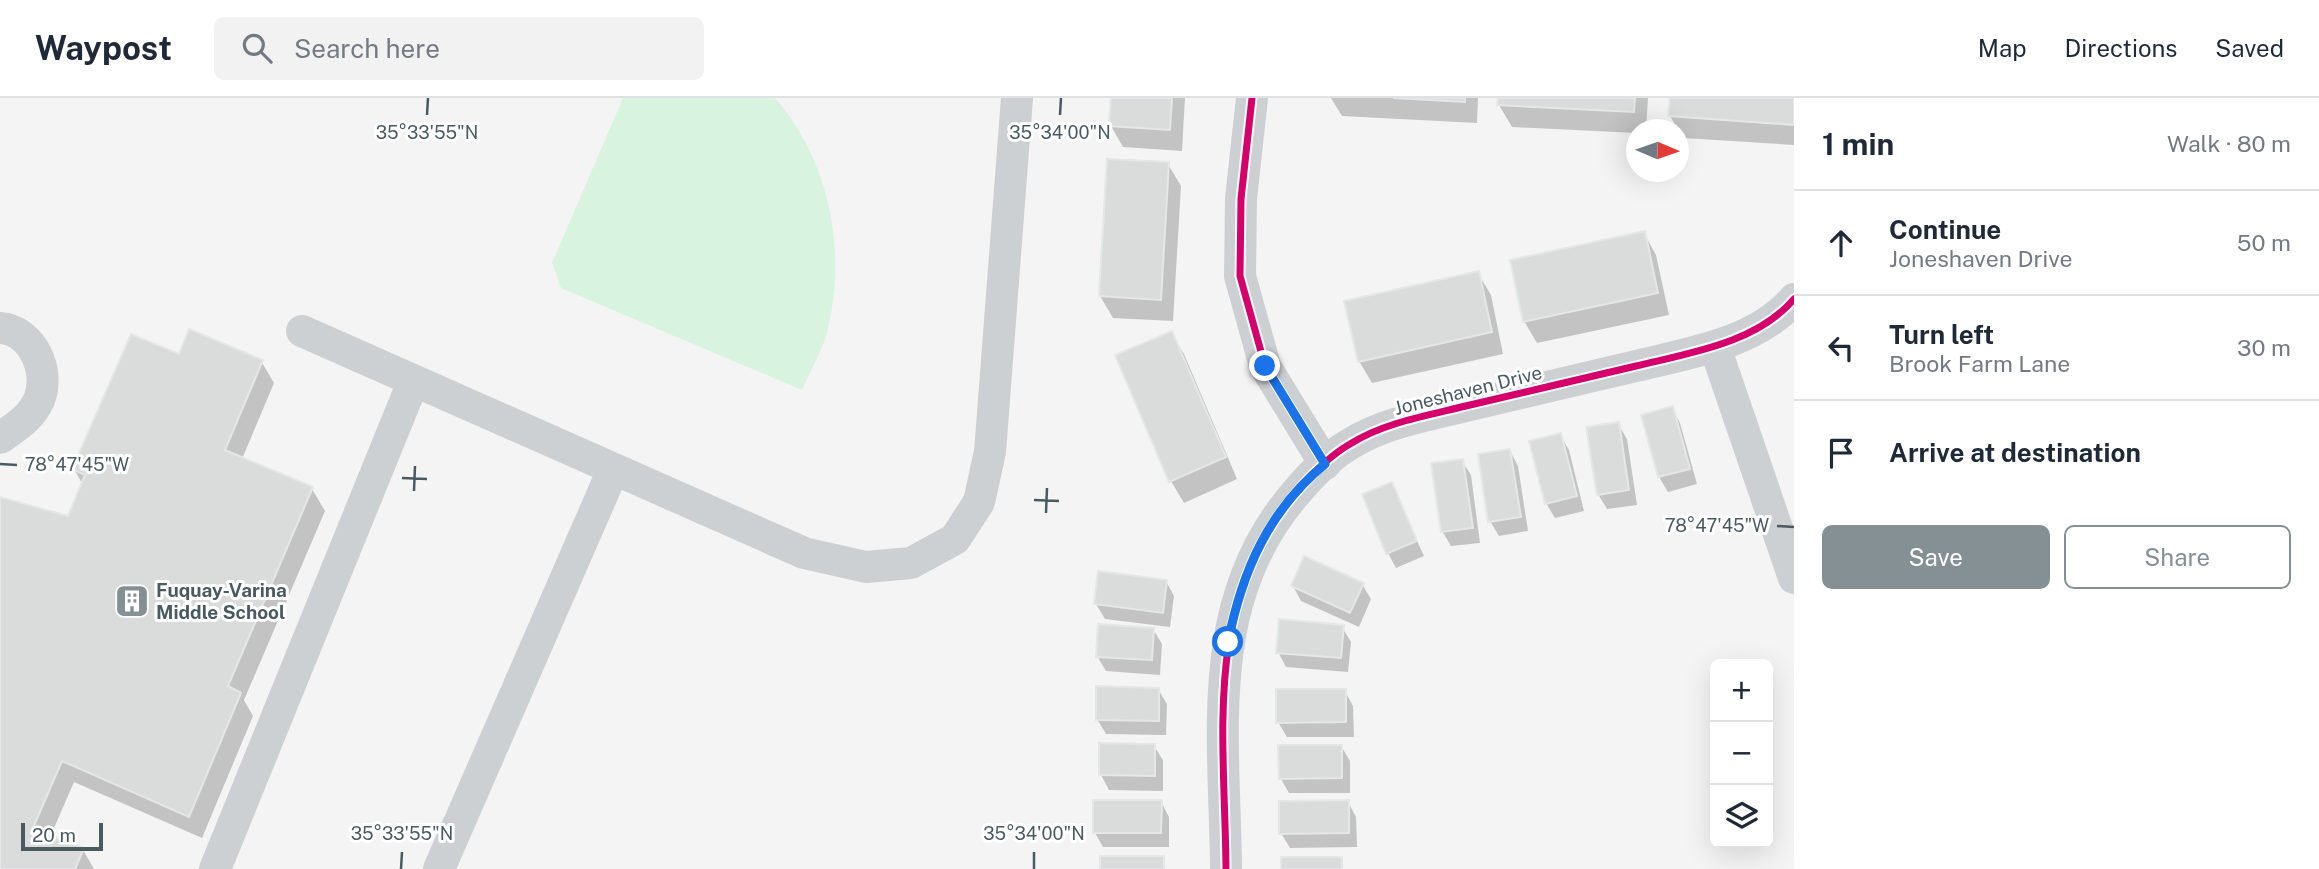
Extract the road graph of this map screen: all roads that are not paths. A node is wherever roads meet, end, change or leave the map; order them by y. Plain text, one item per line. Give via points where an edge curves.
1 (1017, 98) edge
2 (1252, 98) edge
3 (1794, 299) edge
4 (0, 328) edge
5 (302, 331) dead end
6 (1715, 347) junction
7 (413, 382) junction
8 (0, 438) edge
9 (1325, 464) junction
10 (613, 470) junction
11 (1794, 578) edge
12 (215, 869) edge
13 (439, 869) edge
14 (1226, 869) edge

1 - 10 street via 990,452 979,502 955,539 911,563 866,567 804,553
2 - 9 street via 1241,199 1240,276 1265,366
3 - 6 street, Joneshaven Drive via 1780,315
4 - 8 street via 9,329 34,347 42,373 40,399 33,410
5 - 7 street
6 - 9 street, Joneshaven Drive via 1401,422 1350,444
6 - 11 street
7 - 10 street
7 - 12 street
9 - 14 street, Joneshaven Drive via 1277,515 1237,595 1223,687
10 - 13 street

